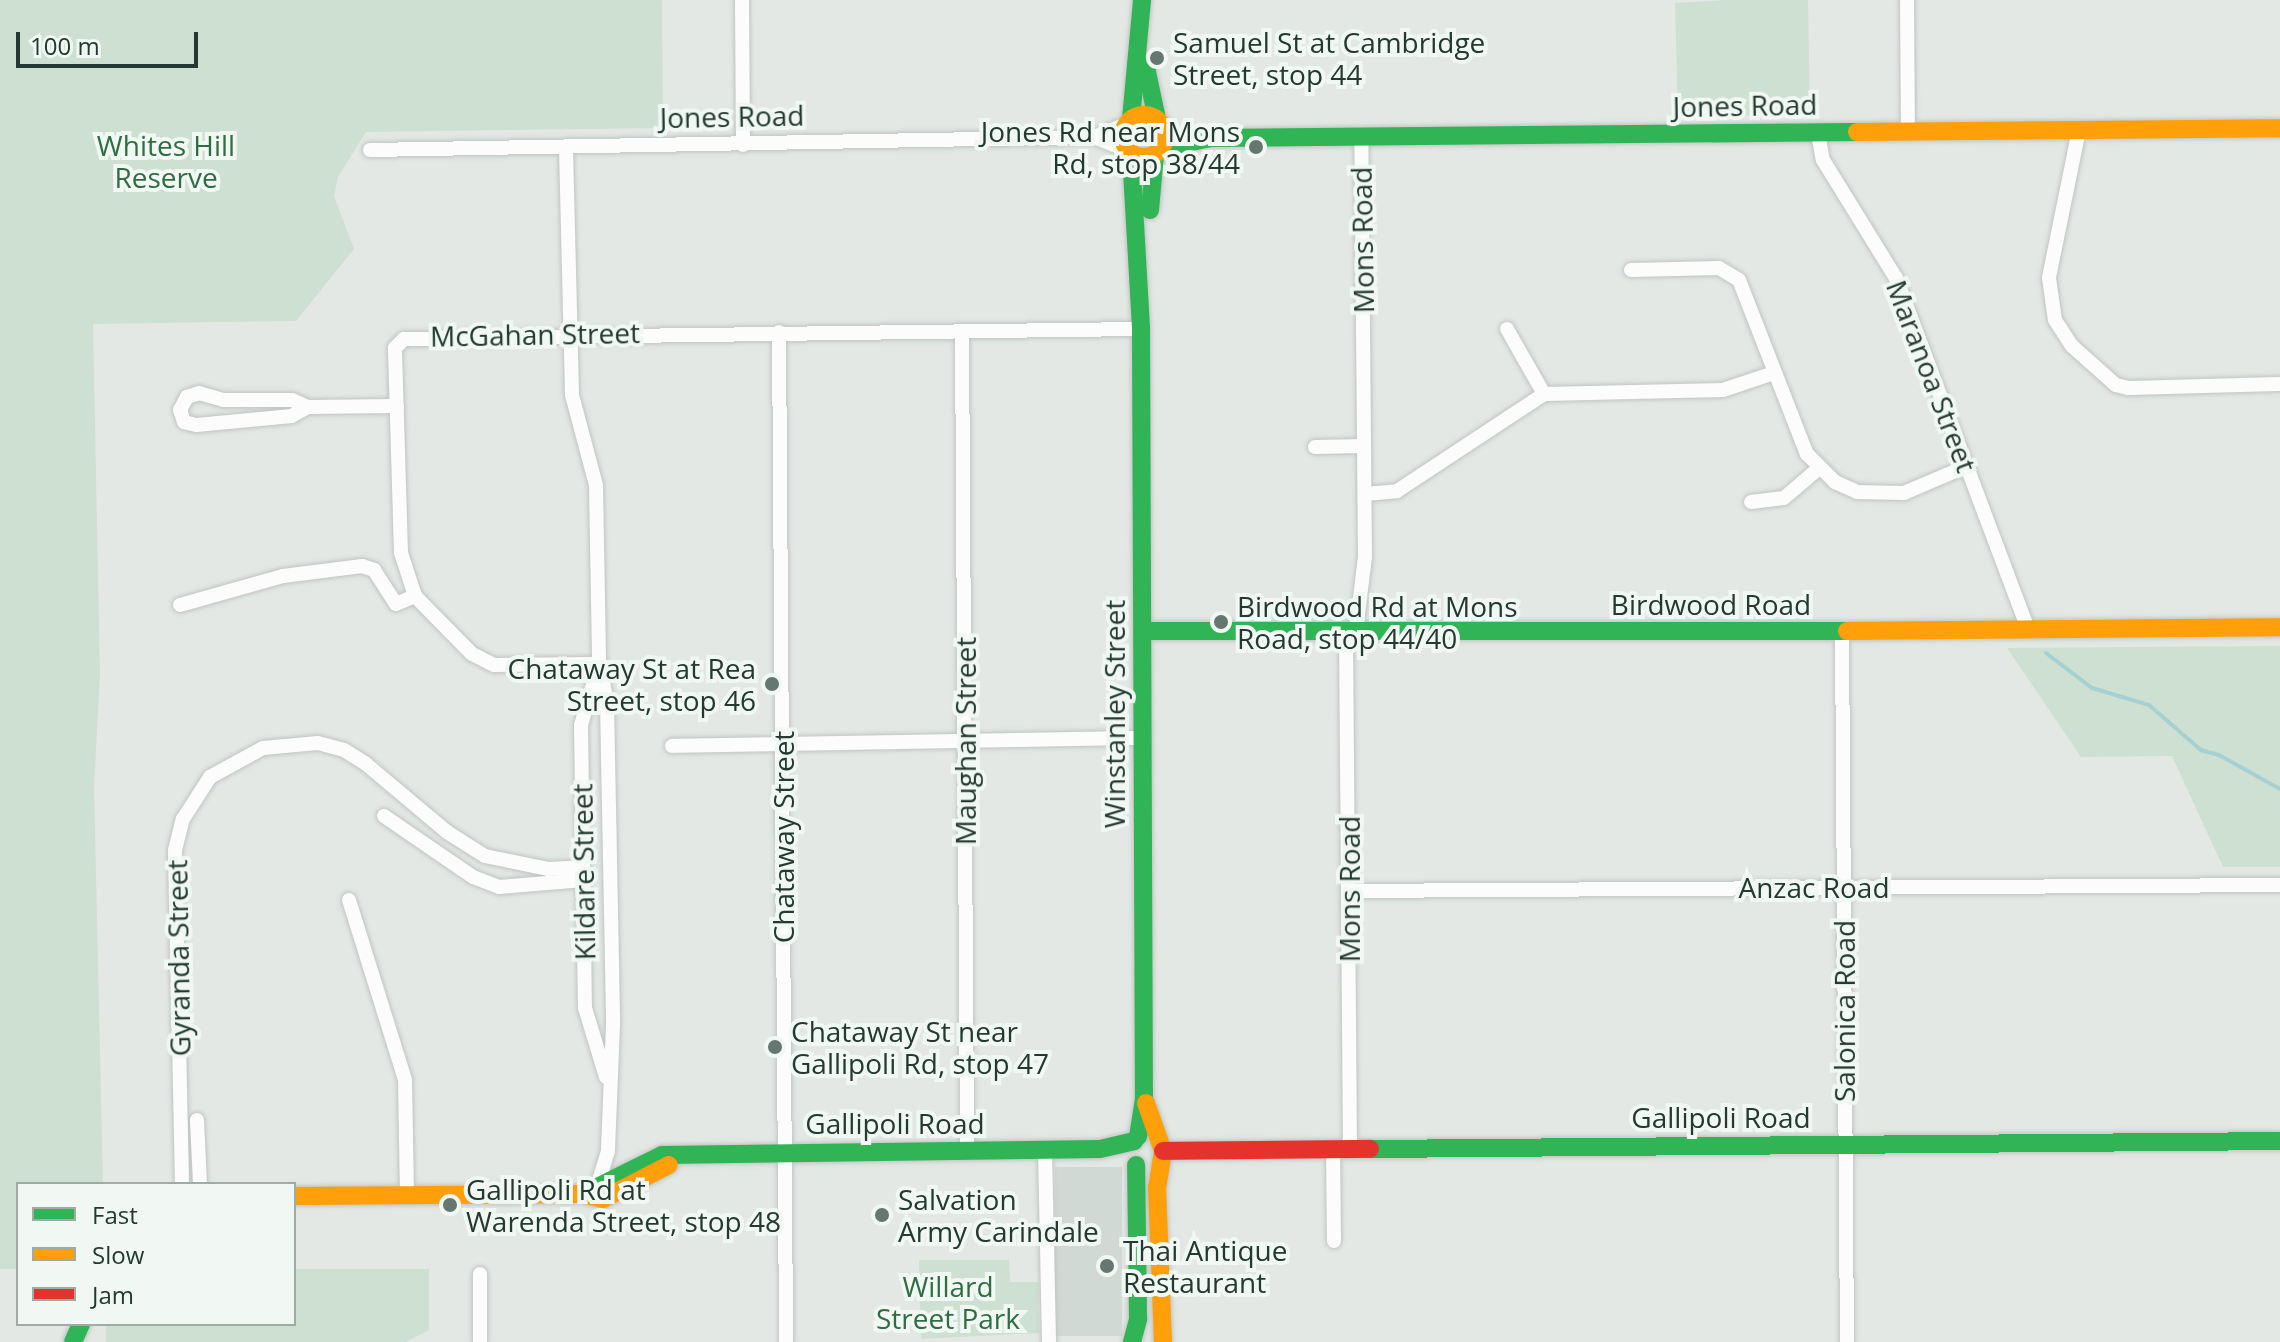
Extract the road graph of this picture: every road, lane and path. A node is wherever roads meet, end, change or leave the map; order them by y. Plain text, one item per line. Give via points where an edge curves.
1 (742, 0) edge
2 (1142, 0) edge
3 (1907, 0) edge
4 (1141, 39) junction
5 (1128, 121) junction
6 (1159, 122) junction
7 (2280, 128) edge
8 (2079, 130) junction
9 (1908, 132) junction
10 (1818, 133) junction
11 (1094, 137) junction
12 (1361, 137) junction
13 (1211, 138) junction
14 (743, 145) junction
15 (566, 148) junction
16 (370, 150) dead end
17 (1158, 151) junction
18 (1129, 152) junction
19 (1631, 270) dead end
20 (1141, 329) junction
21 (1507, 329) dead end
22 (962, 331) junction
23 (779, 332) junction
24 (570, 334) junction
25 (1774, 373) junction
26 (2280, 384) edge
27 (1544, 394) junction
28 (397, 406) junction
29 (308, 407) junction
30 (1363, 446) junction
31 (1315, 447) dead end
32 (1967, 466) junction
33 (1819, 468) junction
34 (1365, 494) junction
35 (1751, 502) dead end
36 (415, 596) junction
37 (180, 605) dead end
38 (2280, 627) edge
39 (2028, 629) junction
40 (1351, 630) junction
41 (1143, 631) junction
42 (1842, 631) junction
43 (599, 664) junction
44 (1141, 738) junction
45 (965, 741) junction
46 (783, 742) junction
47 (672, 746) dead end
48 (384, 816) dead end
49 (584, 874) junction
50 (2280, 885) edge
51 (1844, 887) junction
52 (1349, 891) junction
53 (349, 900) dead end
54 (607, 1079) junction
55 (1144, 1099) junction
56 (197, 1120) dead end
57 (1136, 1139) junction
58 (2280, 1141) edge
59 (1845, 1144) junction
60 (1341, 1148) junction
61 (1100, 1149) junction
62 (1045, 1150) junction
63 (608, 1151) junction
64 (967, 1151) junction
65 (1160, 1151) junction
66 (785, 1152) junction
67 (690, 1153) junction
68 (1134, 1162) junction
69 (632, 1170) junction
70 (182, 1182) edge
71 (200, 1182) edge
72 (590, 1190) junction
73 (407, 1194) junction
74 (296, 1196) edge
75 (1334, 1241) dead end
76 (480, 1274) dead end
77 (1162, 1340) edge
78 (1133, 1341) edge
79 (480, 1342) edge
80 (786, 1342) edge
81 (1049, 1342) edge
82 (1847, 1342) edge

1 - 14 street
2 - 4 street
3 - 9 street
4 - 5 street
4 - 6 street
5 - 6 street via 1144,115
5 - 11 street, Jones Road
5 - 18 street
6 - 13 street, Jones Road
6 - 17 street
7 - 8 street, Jones Road
8 - 9 street, Jones Road
8 - 26 street via 2049,278 2055,320 2072,346 2116,385 2128,388
9 - 10 street, Jones Road
10 - 12 street, Jones Road
10 - 32 street, Maranoa Street via 1823,160 1896,278
11 - 14 street, Jones Road
11 - 18 street, Jones Road
12 - 13 street, Jones Road
12 - 30 street, Mons Road
13 - 17 street, Jones Road
14 - 15 street, Jones Road
15 - 16 street, Jones Road
15 - 24 street, Kildare Street
17 - 18 street via 1143,158
17 - 20 street, Winstanley Street via 1150,171 1150,294
18 - 20 street, Winstanley Street
19 - 25 street via 1731,272 1739,280
20 - 22 street, McGahan Street
20 - 41 street, Winstanley Street
21 - 27 street
22 - 23 street, McGahan Street
22 - 45 street, Maughan Street
23 - 24 street, McGahan Street
23 - 46 street, Chataway Street
24 - 28 street, McGahan Street via 404,339 395,348
24 - 43 street, Kildare Street via 572,395 596,485
25 - 27 street via 1723,390
25 - 33 street via 1807,454
27 - 34 street via 1397,491
28 - 29 street
28 - 36 street, McGahan Street via 401,553
29 - 29 street via 292,416 196,425 184,422 180,410 187,397 199,393 223,400 292,400
30 - 31 street
30 - 34 street, Mons Road
32 - 33 street via 1904,493 1881,496 1857,492
32 - 39 street, Maranoa Street
33 - 35 street via 1784,498
34 - 40 street, Mons Road
36 - 37 street via 396,604 374,570 362,566 283,576
36 - 43 street, McGahan Street via 472,654 494,665
38 - 39 street, Birdwood Road
39 - 42 street, Birdwood Road
40 - 41 street, Birdwood Road
40 - 42 street, Birdwood Road
40 - 52 street, Mons Road
41 - 44 street, Winstanley Street
42 - 51 street, Salonica Road
43 - 49 street, Kildare Street via 581,725
43 - 54 street, Kildare Street via 607,719 613,1025
44 - 45 street
44 - 55 street, Winstanley Street
45 - 46 street
45 - 64 street, Maughan Street
46 - 47 street
46 - 66 street, Chataway Street
48 - 49 street via 473,877 499,887
49 - 54 street, Kildare Street via 585,1008
49 - 70 street, Gyranda Street via 485,856 447,832 366,764 344,750 318,743 263,748 210,777 183,819 175,850
50 - 51 street, Anzac Road
51 - 52 street, Anzac Road
51 - 59 street, Salonica Road
52 - 60 street, Mons Road
53 - 73 street via 405,1080
54 - 63 street, Kildare Street
55 - 57 street, Winstanley Street
55 - 65 street, Winstanley Street
56 - 71 street
57 - 61 street, Gallipoli Road
57 - 65 street
57 - 68 street, Winstanley Street
58 - 59 street, Gallipoli Road
59 - 60 street, Gallipoli Road
59 - 82 street, Salonica Road
60 - 65 street, Gallipoli Road
60 - 75 street, Mons Road
61 - 62 street, Gallipoli Road
61 - 68 street, Gallipoli Road
62 - 64 street, Gallipoli Road
62 - 81 street
63 - 69 street
63 - 72 street, Kildare Street
64 - 66 street, Gallipoli Road
65 - 68 street via 1146,1168
65 - 77 street, Winstanley Street
66 - 67 street, Gallipoli Road
66 - 80 street, Chataway Street
67 - 69 street, Gallipoli Road via 662,1155
67 - 72 street, Gallipoli Road via 623,1192 603,1199
68 - 78 street, Winstanley Street via 1138,1319
69 - 72 street, Gallipoli Road
72 - 73 street, Gallipoli Road
73 - 74 street, Gallipoli Road
76 - 79 street
77 - 78 street, Winstanley Street via 1147,1331

